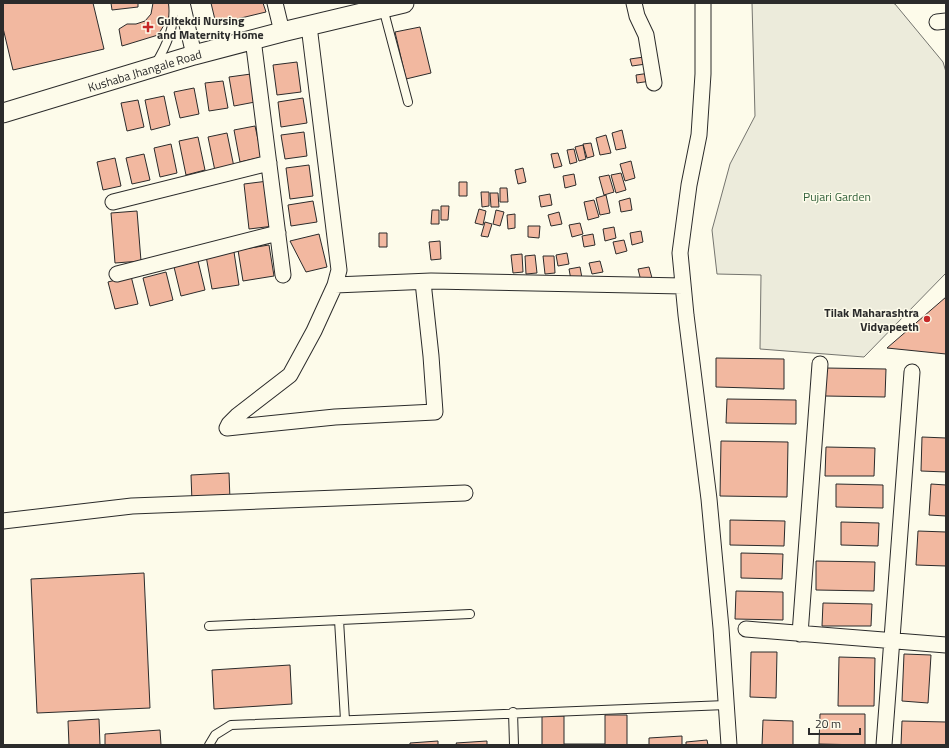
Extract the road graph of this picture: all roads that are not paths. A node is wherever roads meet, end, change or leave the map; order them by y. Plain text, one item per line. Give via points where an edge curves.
1 (173, 3) edge
2 (182, 3) edge
3 (275, 3) edge
4 (404, 3) edge
5 (634, 3) edge
6 (703, 3) edge
7 (383, 8) junction
8 (309, 26) junction
9 (282, 32) junction
10 (253, 39) junction
11 (194, 55) junction
12 (153, 67) junction
13 (654, 83) dead end
14 (408, 102) dead end
15 (3, 112) edge
16 (269, 163) junction
17 (113, 202) dead end
18 (278, 233) junction
19 (118, 274) dead end
20 (283, 275) dead end
21 (423, 282) junction
22 (335, 285) junction
23 (683, 286) junction
24 (820, 364) dead end
25 (912, 372) dead end
26 (465, 493) dead end
27 (3, 521) edge
28 (470, 614) dead end
29 (339, 620) junction
30 (209, 626) dead end
31 (746, 629) dead end
32 (800, 634) junction
33 (892, 641) junction
34 (946, 645) edge
35 (726, 705) junction
36 (513, 712) junction
37 (344, 720) junction
38 (209, 745) edge
39 (514, 745) edge
40 (729, 745) edge
41 (884, 745) edge

1 - 12 lane via 172,28 164,50
2 - 11 street
3 - 9 street
4 - 7 street, Kushaba Jhangale Road
5 - 13 street via 646,35
6 - 23 street via 703,74 699,135 689,184 680,253
7 - 8 street, Kushaba Jhangale Road via 355,12
7 - 14 lane
8 - 9 street, Kushaba Jhangale Road
8 - 22 street via 339,270
9 - 10 street, Kushaba Jhangale Road
10 - 11 street, Kushaba Jhangale Road
10 - 16 street
11 - 12 street, Kushaba Jhangale Road
12 - 15 street, Kushaba Jhangale Road
16 - 17 street
16 - 18 street
18 - 19 street
18 - 20 street
21 - 22 street
21 - 22 street via 432,356 435,412 335,417 227,428 236,416 290,375
21 - 23 street
23 - 35 street via 709,499
24 - 32 street
25 - 33 street
26 - 27 street via 132,506
28 - 29 lane
29 - 30 lane
29 - 37 lane
31 - 32 street
32 - 33 street
33 - 34 street
33 - 41 street
35 - 36 lane
35 - 40 street
36 - 37 lane
36 - 39 lane
37 - 38 lane via 231,725 215,735

